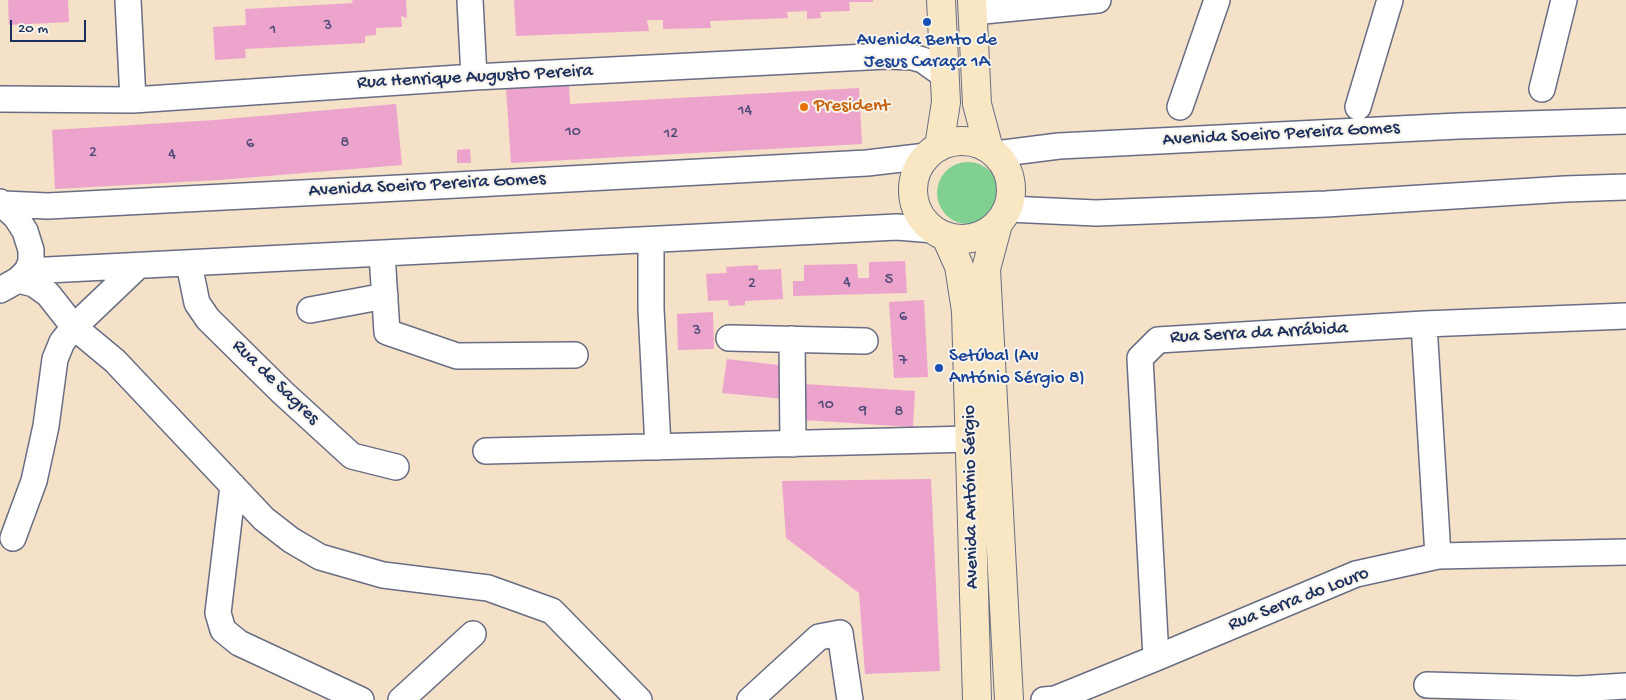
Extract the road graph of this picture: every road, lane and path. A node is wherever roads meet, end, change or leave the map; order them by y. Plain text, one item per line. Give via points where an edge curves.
1 (128, 0) edge
2 (470, 0) edge
3 (941, 0) edge
4 (1098, 0) edge
5 (1216, 0) edge
6 (1390, 0) edge
7 (1564, 0) edge
8 (972, 6) edge
9 (944, 75) junction
10 (474, 77) junction
11 (1542, 89) dead end
12 (0, 99) edge
13 (133, 100) junction
14 (1180, 107) dead end
15 (1358, 107) dead end
16 (1626, 121) edge
17 (933, 152) junction
18 (993, 152) junction
19 (1626, 187) edge
20 (2, 203) edge
21 (1003, 217) junction
22 (940, 234) junction
23 (651, 240) junction
24 (382, 254) junction
25 (189, 264) junction
26 (138, 266) junction
27 (15, 281) edge
28 (385, 296) junction
29 (104, 298) junction
30 (310, 310) dead end
31 (1626, 316) edge
32 (1424, 324) junction
33 (74, 327) junction
34 (729, 338) dead end
35 (792, 339) junction
36 (865, 341) dead end
37 (575, 355) dead end
38 (115, 361) junction
39 (971, 439) junction
40 (793, 444) junction
41 (658, 447) junction
42 (486, 451) dead end
43 (396, 467) dead end
44 (233, 486) junction
45 (13, 538) dead end
46 (1626, 552) edge
47 (1438, 556) junction
48 (472, 634) dead end
49 (1156, 658) junction
50 (1427, 685) dead end
51 (1626, 686) edge
52 (361, 700) edge
53 (401, 700) edge
54 (639, 700) edge
55 (750, 700) edge
56 (850, 700) edge
57 (978, 700) edge
58 (1009, 700) edge
59 (1044, 700) edge

1 - 13 street
2 - 10 street
3 - 9 main road
4 - 8 street
5 - 14 street
6 - 15 street
7 - 11 street
8 - 18 main road via 978,104
9 - 10 street, Rua Henrique Augusto Pereira via 923,60 887,56
9 - 17 main road via 946,102
10 - 13 street, Rua Henrique Augusto Pereira
12 - 13 street, Rua Henrique Augusto Pereira
16 - 18 street, Avenida Soeiro Pereira Gomes via 1458,126
17 - 18 main road, Avenida Soeiro Pereira Gomes via 956,142 973,142
17 - 20 street, Avenida Soeiro Pereira Gomes via 867,163 48,206
17 - 22 main road via 918,170 913,187 915,203 922,218
18 - 21 main road via 1010,178 1011,194
19 - 21 street via 1326,204
20 - 27 street, Avenida Soeiro Pereira Gomes via 25,231 31,250 30,262
21 - 22 main road via 983,235 974,238 964,240
21 - 58 main road, Avenida António Sérgio via 986,269
22 - 23 street via 897,227
22 - 39 main road, Avenida António Sérgio via 959,266 966,311
23 - 24 street
23 - 41 street
24 - 25 street
24 - 28 street
25 - 26 street
25 - 43 street, Rua de Sagres via 197,303 208,320 352,456
26 - 27 street
26 - 29 street
27 - 33 street via 34,284 48,294
28 - 30 street
28 - 37 street via 386,332 457,356
29 - 33 street
29 - 38 street via 102,323
31 - 32 street, Rua Serra da Arrábida
32 - 47 street
32 - 49 street, Rua Serra da Arrábida via 1158,340 1140,358
33 - 38 street
33 - 45 street via 62,342 55,359 34,481
34 - 35 street
35 - 36 street
35 - 40 street
38 - 44 street
39 - 40 street
39 - 57 main road, Avenida António Sérgio
40 - 41 street
41 - 42 street
44 - 52 street via 218,612 223,630 239,643
44 - 54 street via 264,519 320,557 383,575 488,588 552,611
46 - 47 street, Rua Serra do Louro
47 - 49 street, Rua Serra do Louro via 1356,574
48 - 53 street
49 - 59 street, Rua Serra do Louro
50 - 51 street via 1578,689
55 - 56 street via 819,637 840,633

